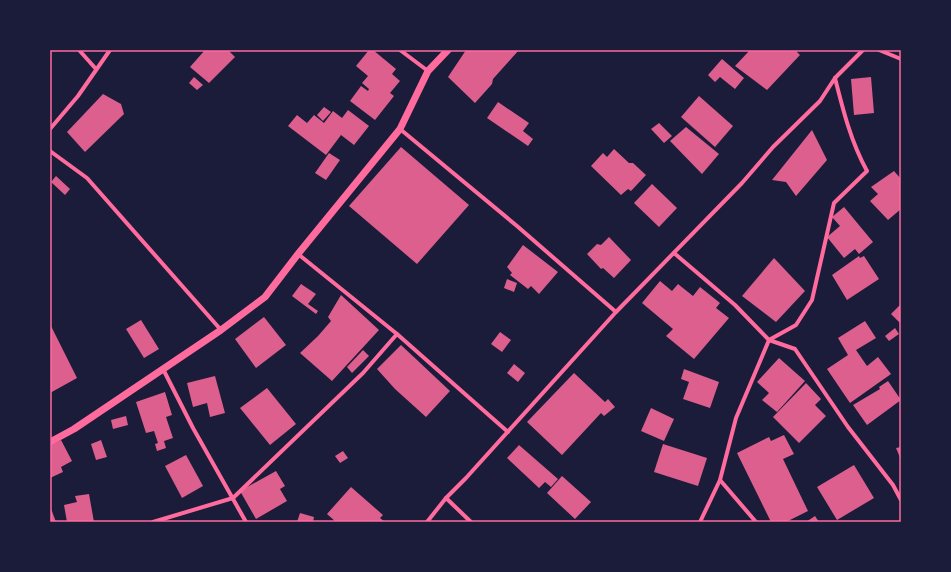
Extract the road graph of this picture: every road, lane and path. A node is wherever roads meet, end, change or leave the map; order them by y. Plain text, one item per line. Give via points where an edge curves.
1 (79, 50) edge
2 (110, 50) edge
3 (400, 50) edge
4 (448, 50) edge
5 (863, 50) edge
6 (879, 50) edge
7 (901, 59) edge
8 (96, 69) junction
9 (428, 71) junction
10 (835, 78) junction
11 (400, 129) junction
12 (50, 130) edge
13 (50, 151) edge
14 (674, 253) junction
15 (298, 254) junction
16 (616, 312) junction
17 (222, 330) junction
18 (397, 334) junction
19 (769, 340) junction
20 (163, 369) junction
21 (508, 432) junction
22 (50, 442) edge
23 (720, 480) junction
24 (233, 498) junction
25 (446, 498) junction
26 (901, 500) edge
27 (153, 522) edge
28 (246, 522) edge
29 (427, 522) edge
30 (471, 522) edge
31 (700, 522) edge
32 (756, 522) edge

1 - 8 street
2 - 8 street
3 - 9 street
4 - 9 street
5 - 10 street
6 - 7 street
8 - 12 street
9 - 11 street
10 - 14 street via 820,101 773,147
10 - 19 street via 845,117 867,171 834,203 812,300 796,325
11 - 15 street
11 - 16 street
13 - 17 street via 87,178
14 - 16 street
14 - 19 street via 735,305
15 - 17 street via 265,297
15 - 18 street
16 - 21 street
17 - 20 street
18 - 21 street
18 - 24 street via 363,373
19 - 23 street via 736,418
19 - 26 street via 795,349 848,427 893,485
20 - 22 street via 74,429
20 - 24 street
21 - 25 street
23 - 31 street
23 - 32 street
24 - 27 street
24 - 28 street
25 - 29 street
25 - 30 street

